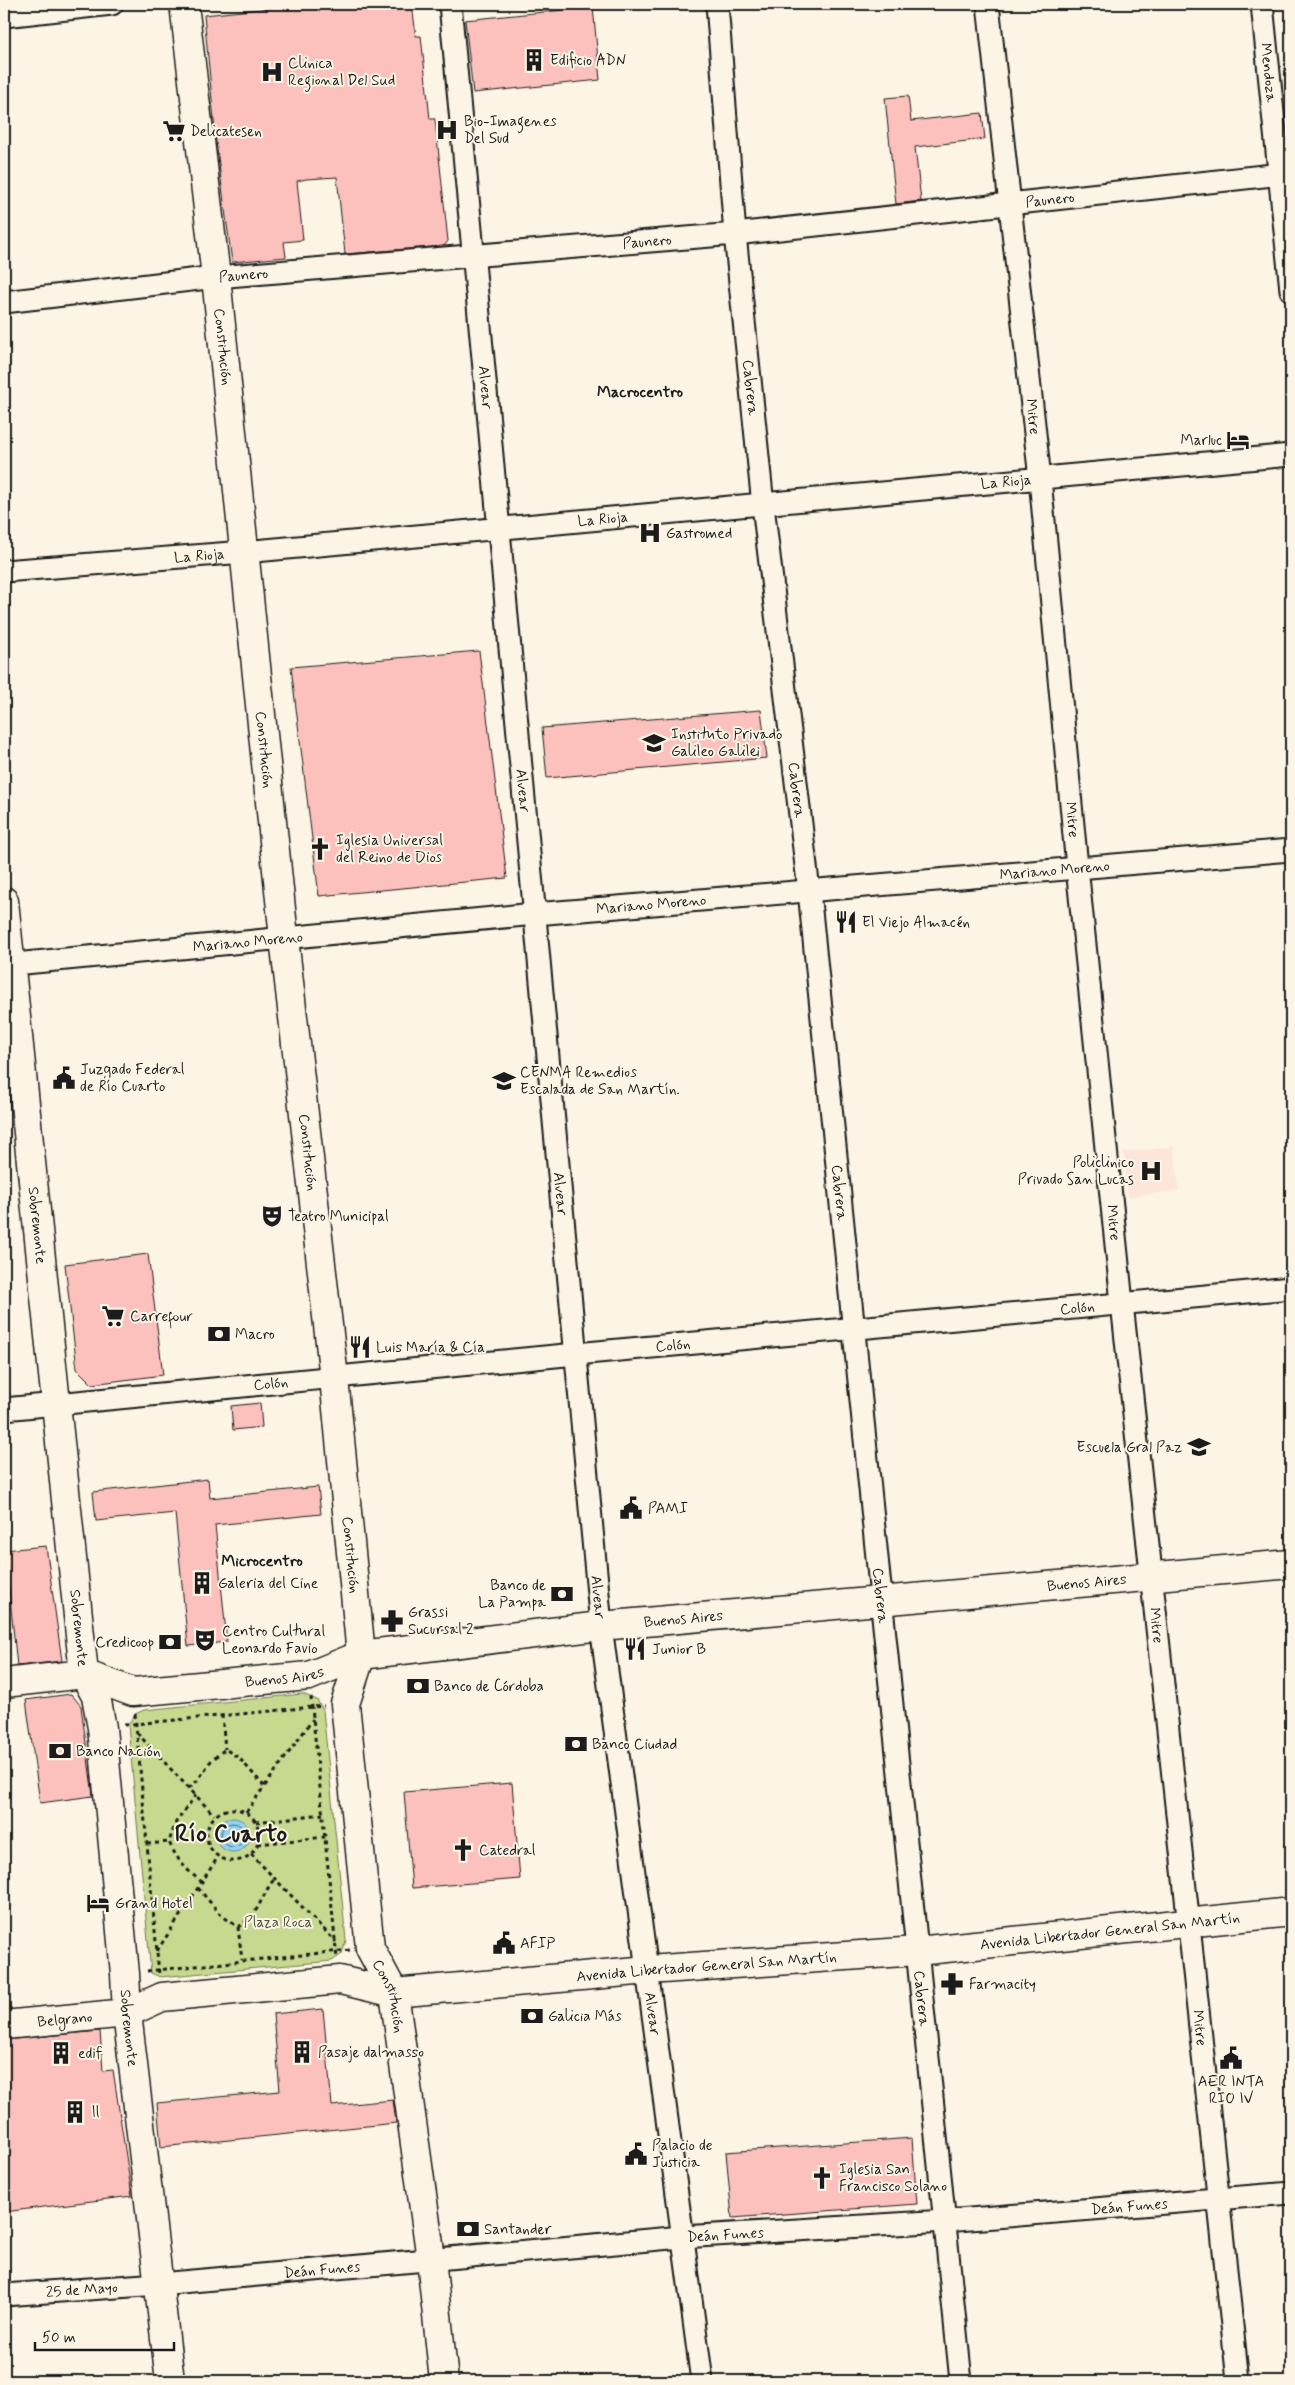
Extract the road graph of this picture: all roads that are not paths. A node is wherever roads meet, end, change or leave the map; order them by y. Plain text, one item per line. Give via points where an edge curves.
1 (112, 4) edge
2 (184, 4) edge
3 (450, 4) edge
4 (717, 4) edge
5 (988, 4) edge
6 (1262, 4) edge
7 (4, 16) edge
8 (1285, 174) edge
9 (1010, 205) junction
10 (735, 234) junction
11 (474, 257) junction
12 (216, 277) junction
13 (1291, 290) edge
14 (4, 302) edge
15 (1291, 455) edge
16 (1040, 479) junction
17 (763, 505) junction
18 (499, 529) junction
19 (244, 552) junction
20 (4, 571) edge
21 (1291, 850) edge
22 (1077, 867) junction
23 (809, 891) junction
24 (4, 902) edge
25 (535, 914) junction
26 (284, 938) junction
27 (7, 965) edge
28 (1291, 1288) edge
29 (1122, 1303) junction
30 (854, 1329) junction
31 (576, 1354) junction
32 (334, 1378) junction
33 (56, 1405) junction
34 (4, 1410) edge
35 (1291, 1564) edge
36 (1153, 1577) junction
37 (883, 1601) junction
38 (601, 1626) junction
39 (361, 1655) junction
40 (84, 1674) junction
41 (4, 1683) edge
42 (1291, 1912) edge
43 (1190, 1921) junction
44 (917, 1951) junction
45 (648, 1970) junction
46 (394, 1993) junction
47 (127, 2013) junction
48 (4, 2025) edge
49 (1291, 2193) edge
50 (1218, 2200) junction
51 (945, 2221) junction
52 (682, 2237) junction
53 (431, 2259) junction
54 (159, 2284) junction
55 (4, 2295) edge
56 (170, 2381) edge
57 (444, 2381) edge
58 (702, 2381) edge
59 (961, 2381) edge
60 (1238, 2381) edge

1 - 7 street
2 - 12 main road, Constitución
3 - 11 street, Alvear
4 - 10 street, Cabrera
5 - 9 street, Mitre
6 - 8 street, Mendoza
8 - 9 street, Paunero
8 - 13 street, Mendoza
9 - 10 street, Paunero
9 - 16 street, Mitre
10 - 11 street, Paunero
10 - 17 street, Cabrera
11 - 12 street, Paunero
11 - 18 street, Alvear
12 - 14 street, Paunero
12 - 19 main road, Constitución
15 - 16 street, La Rioja
16 - 17 street, La Rioja
16 - 22 street, Mitre
17 - 18 street, La Rioja
17 - 23 street, Cabrera
18 - 19 street, La Rioja
18 - 25 street, Alvear
19 - 20 street, La Rioja
19 - 26 main road, Constitución
21 - 22 street, Mariano Moreno
22 - 23 street, Mariano Moreno
22 - 29 street, Mitre
23 - 25 street, Mariano Moreno
23 - 30 street, Cabrera
24 - 27 main road, Sobremonte
25 - 26 street, Mariano Moreno
25 - 31 street, Alvear
26 - 27 street, Mariano Moreno
26 - 32 main road, Constitución
27 - 33 main road, Sobremonte
28 - 29 street, Colón
29 - 30 street, Colón
29 - 36 street, Mitre
30 - 31 street, Colón
30 - 37 street, Cabrera
31 - 32 street, Colón
31 - 38 street, Alvear
32 - 33 street, Colón
32 - 39 main road, Constitución
33 - 34 street, Colón
33 - 40 main road, Sobremonte
35 - 36 main road, Buenos Aires
36 - 37 main road, Buenos Aires
36 - 43 street, Mitre
37 - 38 main road, Buenos Aires
37 - 44 street, Cabrera
38 - 39 main road, Buenos Aires
38 - 45 street, Alvear
39 - 40 main road, Buenos Aires via 309,1676 133,1692
39 - 46 main road, Constitución via 345,1704 370,1948
40 - 41 main road
40 - 47 main road, Sobremonte via 96,1696 102,1728
42 - 43 main road, Avenida Libertador General San Martín
43 - 44 main road, Avenida Libertador General San Martín
43 - 50 street, Mitre
44 - 45 main road, Avenida Libertador General San Martín
44 - 51 street, Cabrera
45 - 46 main road, Avenida Libertador General San Martín
45 - 52 street, Alvear
46 - 47 main road, Avenida Libertador General San Martín via 340,1980 162,1997
46 - 53 main road, Constitución
47 - 48 main road, Belgrano
47 - 54 main road, Sobremonte
49 - 50 street, Deán Funes
50 - 51 street, Deán Funes
50 - 60 street, Mitre
51 - 52 street, Deán Funes
51 - 59 street, Cabrera
52 - 53 street, Deán Funes
52 - 58 street, Alvear
53 - 54 street, Deán Funes
53 - 57 main road, Constitución
54 - 55 street, 25 de Mayo
54 - 56 main road, Sobremonte

